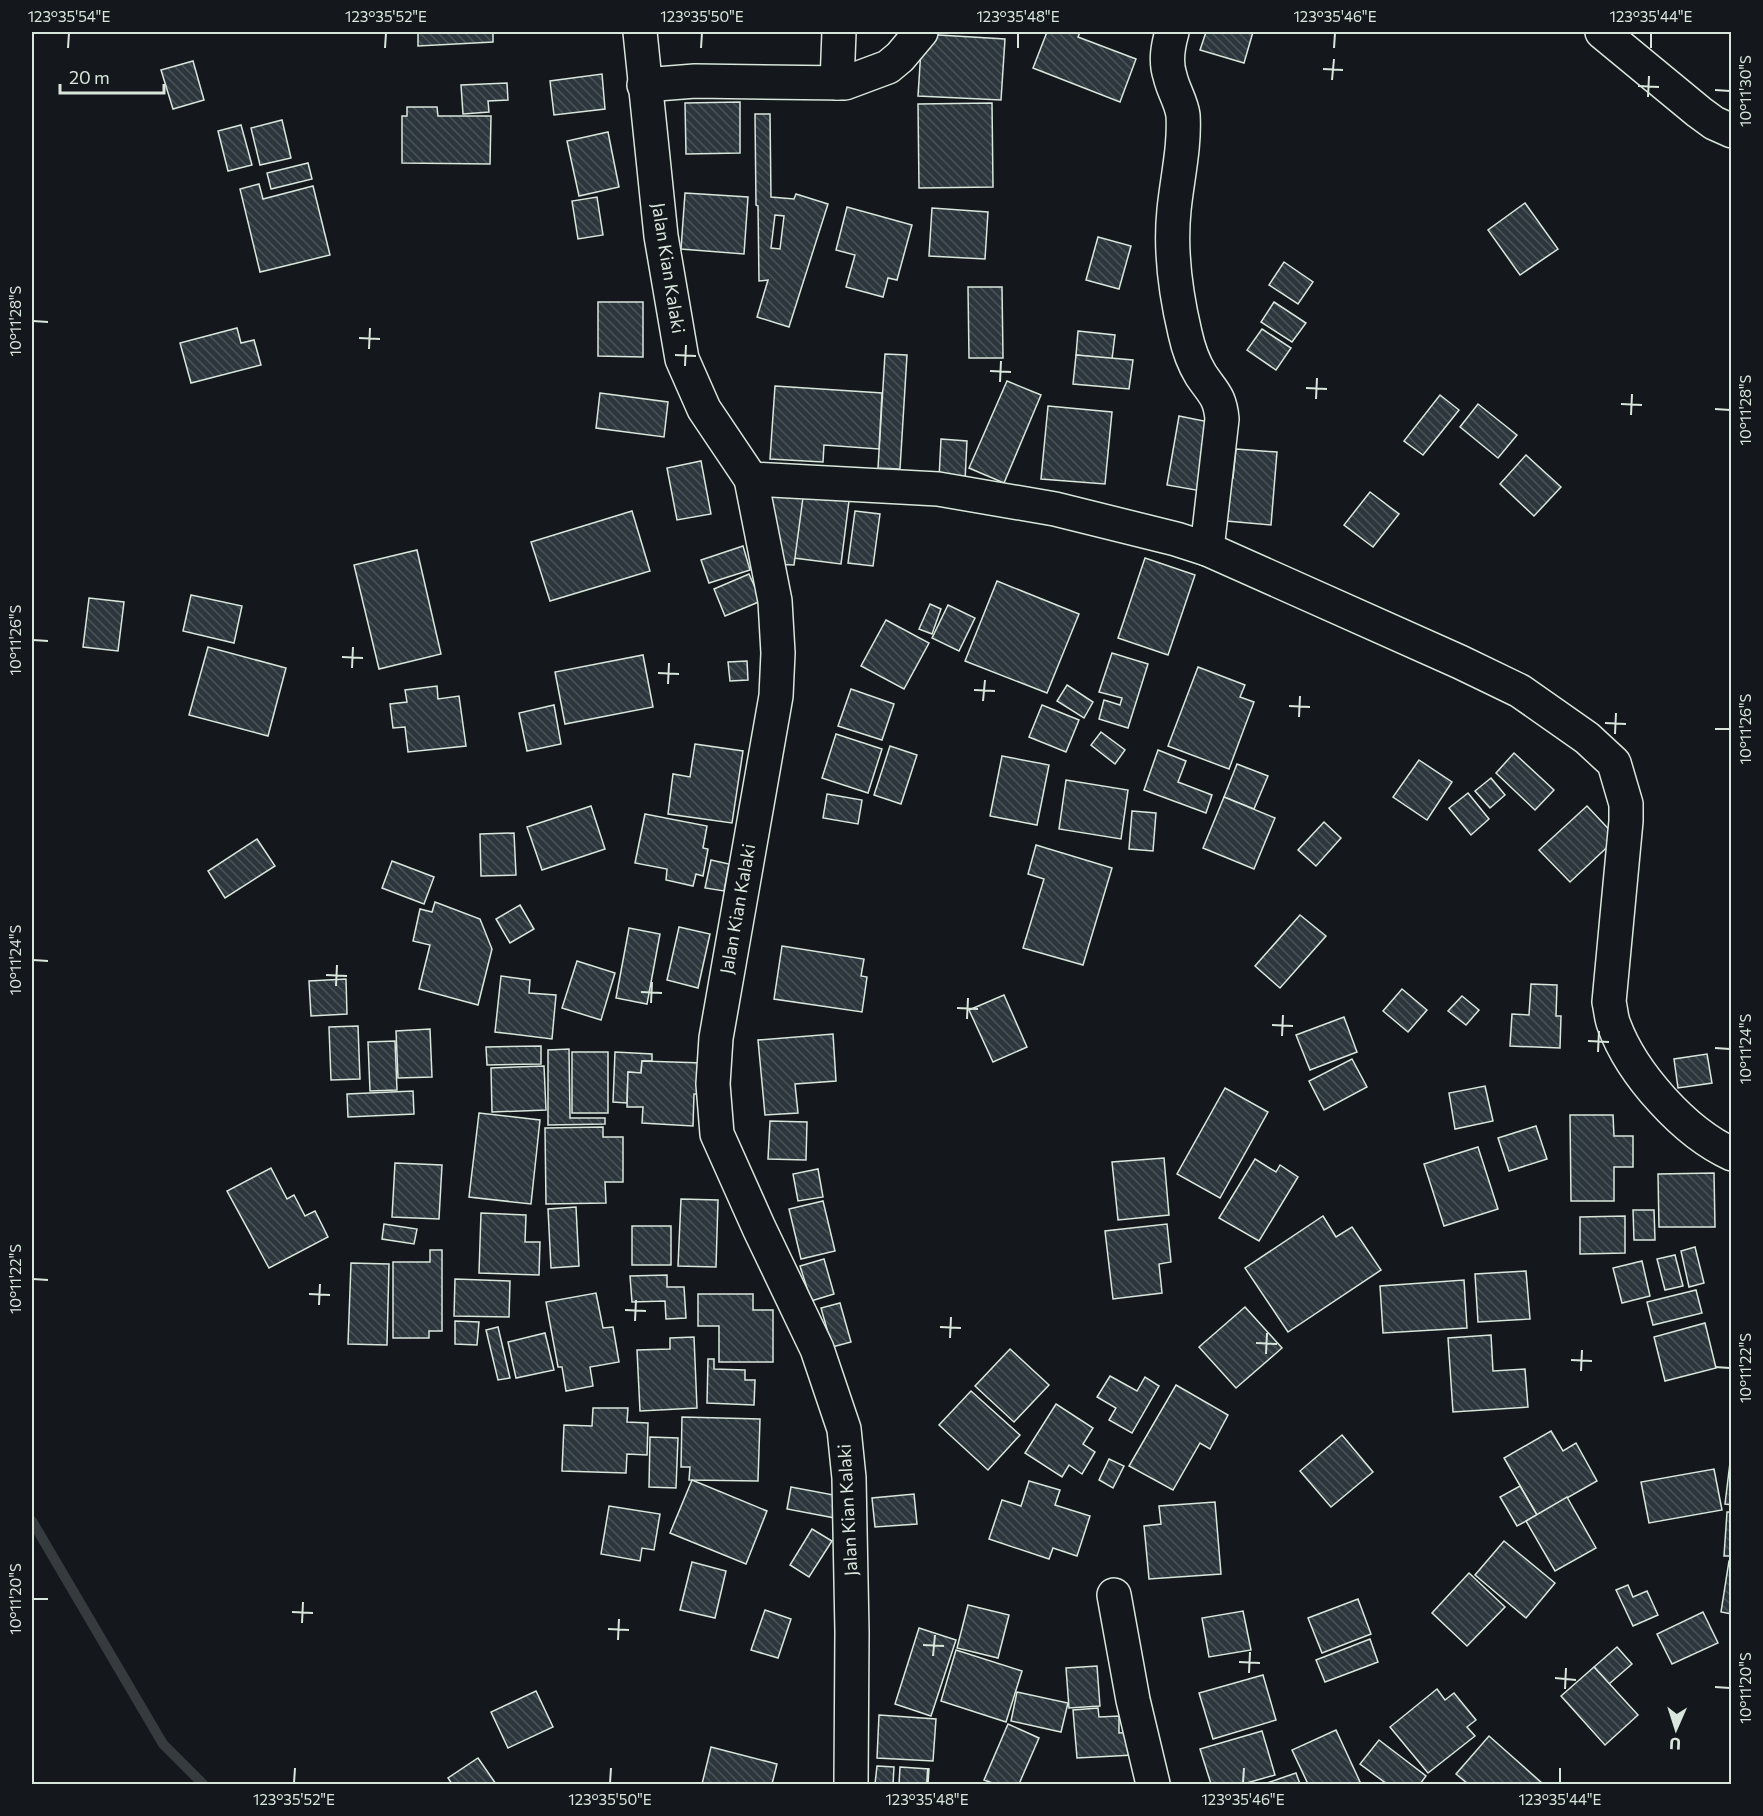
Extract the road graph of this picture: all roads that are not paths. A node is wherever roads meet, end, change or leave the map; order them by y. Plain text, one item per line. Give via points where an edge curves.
1 (640, 32) edge
2 (839, 32) edge
3 (921, 32) edge
4 (1172, 32) edge
5 (1602, 32) edge
6 (837, 83) junction
7 (644, 85) junction
8 (1731, 131) edge
9 (751, 479) junction
10 (1207, 549) junction
11 (1731, 1154) edge
12 (1114, 1595) dead end
13 (851, 1785) edge
14 (1153, 1785) edge

1 - 7 street, Jalan Kian Kalaki
2 - 6 street
3 - 6 street via 888,67
4 - 10 street via 1168,66 1183,114 1172,247 1180,310 1190,353 1221,405 1222,419
5 - 8 street via 1699,112
6 - 7 street via 695,81
7 - 9 street, Jalan Kian Kalaki via 661,236 682,358 704,409
9 - 10 street via 938,489 1074,514
9 - 13 street, Jalan Kian Kalaki via 775,601 776,696 716,1038 713,1084 717,1134 817,1349 844,1429 852,1609
10 - 11 street via 1520,690 1587,738 1614,763 1626,804 1626,821 1609,1002 1613,1024 1646,1082 1687,1125
12 - 14 street

